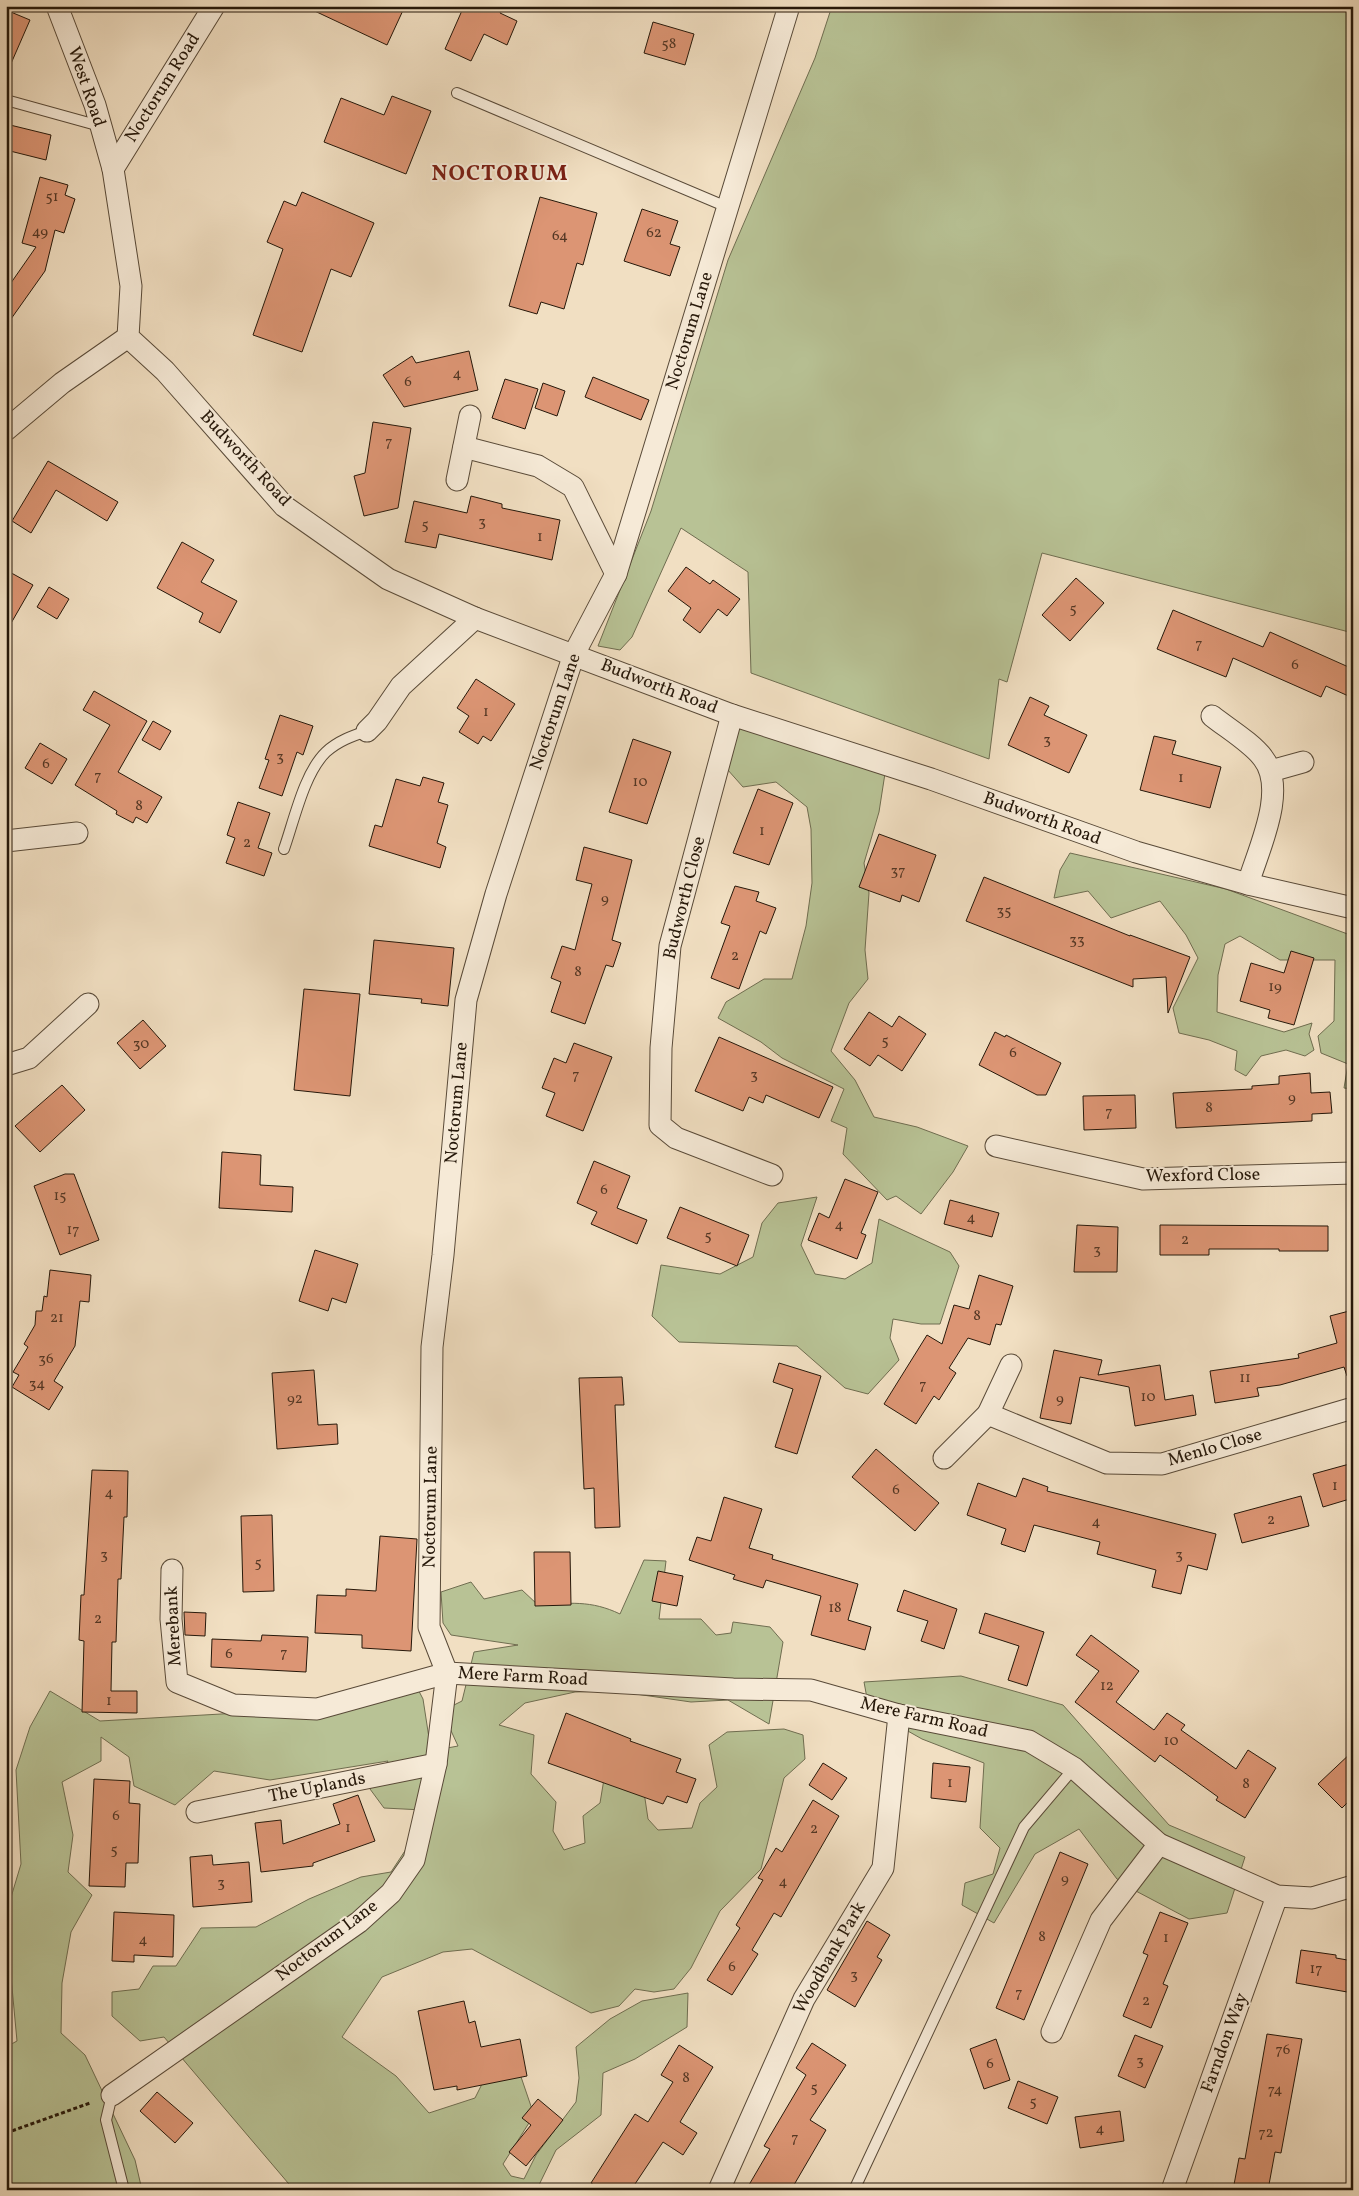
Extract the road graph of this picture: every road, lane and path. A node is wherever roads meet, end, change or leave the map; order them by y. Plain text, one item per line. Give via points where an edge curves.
1 (57, 6) edge
2 (214, 6) edge
3 (789, 6) edge
4 (457, 93) dead end
5 (6, 100) edge
6 (100, 126) junction
7 (113, 169) junction
8 (728, 207) junction
9 (128, 337) junction
10 (470, 416) dead end
11 (7, 429) edge
12 (464, 447) junction
13 (457, 480) dead end
14 (616, 574) junction
15 (476, 618) junction
16 (574, 654) junction
17 (732, 715) junction
18 (1212, 716) dead end
19 (367, 731) joint
20 (1304, 762) dead end
21 (1271, 771) junction
22 (77, 833) dead end
23 (6, 841) edge
24 (284, 849) dead end
25 (1248, 884) junction
26 (1353, 908) edge
27 (88, 1004) dead end
28 (6, 1065) edge
29 (996, 1146) dead end
30 (1353, 1173) edge
31 (772, 1175) dead end
32 (1011, 1365) dead end
33 (1353, 1408) edge
34 (988, 1414) junction
35 (944, 1458) dead end
36 (172, 1570) dead end
37 (447, 1672) junction
38 (233, 1705) joint
39 (899, 1715) junction
40 (436, 1764) junction
41 (1074, 1768) junction
42 (197, 1812) dead end
43 (1159, 1844) junction
44 (1353, 1886) edge
45 (1277, 1896) junction
46 (1052, 2032) dead end
47 (112, 2095) junction
48 (6, 2133) edge
49 (124, 2190) edge
50 (719, 2190) edge
51 (854, 2190) edge
52 (1172, 2190) edge

1 - 6 street, West Road
2 - 7 street, Noctorum Road
3 - 8 street, Noctorum Lane
4 - 8 lane
5 - 6 lane
6 - 7 street, West Road
7 - 9 street via 131,286
8 - 14 street, Noctorum Lane
9 - 11 street via 62,383
9 - 15 street, Budworth Road via 165,371 284,506 388,579
10 - 12 street
12 - 13 street
12 - 14 street via 538,466 573,487
14 - 16 street, Noctorum Lane
15 - 16 street, Budworth Road
15 - 19 street via 401,686
16 - 17 street, Budworth Road
16 - 37 street, Noctorum Lane via 496,894 466,1000 432,1347 429,1627
17 - 25 street, Budworth Road via 931,779 1136,852
17 - 31 street, Budworth Close via 670,946 661,1048 660,1125 676,1138
18 - 21 street via 1263,757
19 - 24 lane via 336,744 316,765
20 - 21 street
21 - 25 street via 1272,808
22 - 23 street
25 - 26 street, Budworth Road
27 - 28 street via 29,1058
29 - 30 street, Wexford Close via 1143,1178
32 - 34 street
33 - 34 street, Menlo Close via 1162,1464 1107,1463
34 - 35 street
36 - 38 street, Merebank via 177,1682
37 - 38 street, Mere Farm Road via 317,1709
37 - 39 street, Mere Farm Road via 733,1689 811,1690
37 - 40 street, Noctorum Lane
39 - 41 street, Mere Farm Road via 1029,1741
39 - 50 street, Woodbank Park via 882,1868 804,1999
40 - 42 street, The Uplands
40 - 47 street, Noctorum Lane via 414,1860 391,1893 359,1922
41 - 43 street, Mere Farm Road
41 - 51 lane via 1024,1827
43 - 45 street, Mere Farm Road
43 - 46 street via 1100,1920
44 - 45 street, Mere Farm Road via 1312,1898
45 - 52 street, Farndon Way
47 - 48 path
47 - 49 lane via 106,2120

